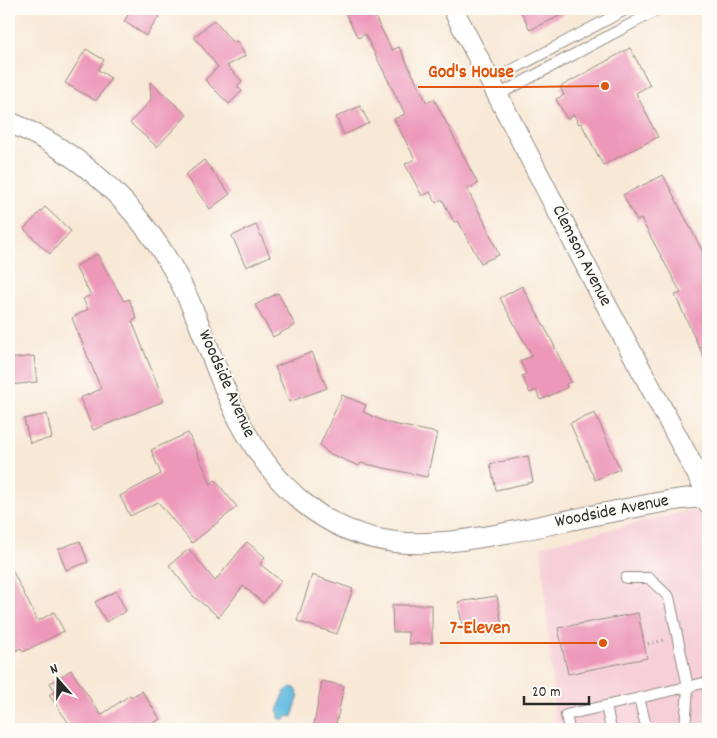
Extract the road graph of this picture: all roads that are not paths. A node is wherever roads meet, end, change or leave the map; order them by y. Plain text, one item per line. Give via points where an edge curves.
1 (452, 9) edge
2 (627, 9) edge
3 (659, 9) edge
4 (494, 88) junction
5 (9, 122) edge
6 (708, 500) edge
7 (626, 578) dead end
8 (708, 682) edge
9 (688, 687) junction
10 (639, 698) junction
11 (606, 706) junction
12 (645, 722) dead end
13 (569, 729) edge
14 (611, 729) edge
15 (685, 729) edge

1 - 4 street, Clemson Avenue
2 - 4 lane
3 - 4 lane
4 - 6 street, Clemson Avenue via 702,483
5 - 6 street, Woodside Avenue via 80,162 114,190 143,222 185,292 254,446 280,482 323,517 363,536 395,542 434,543 507,533 678,498
7 - 9 lane via 649,578 669,597
8 - 9 lane
9 - 10 lane
9 - 15 lane
10 - 11 lane
10 - 12 lane
11 - 13 lane via 566,715
11 - 14 lane

